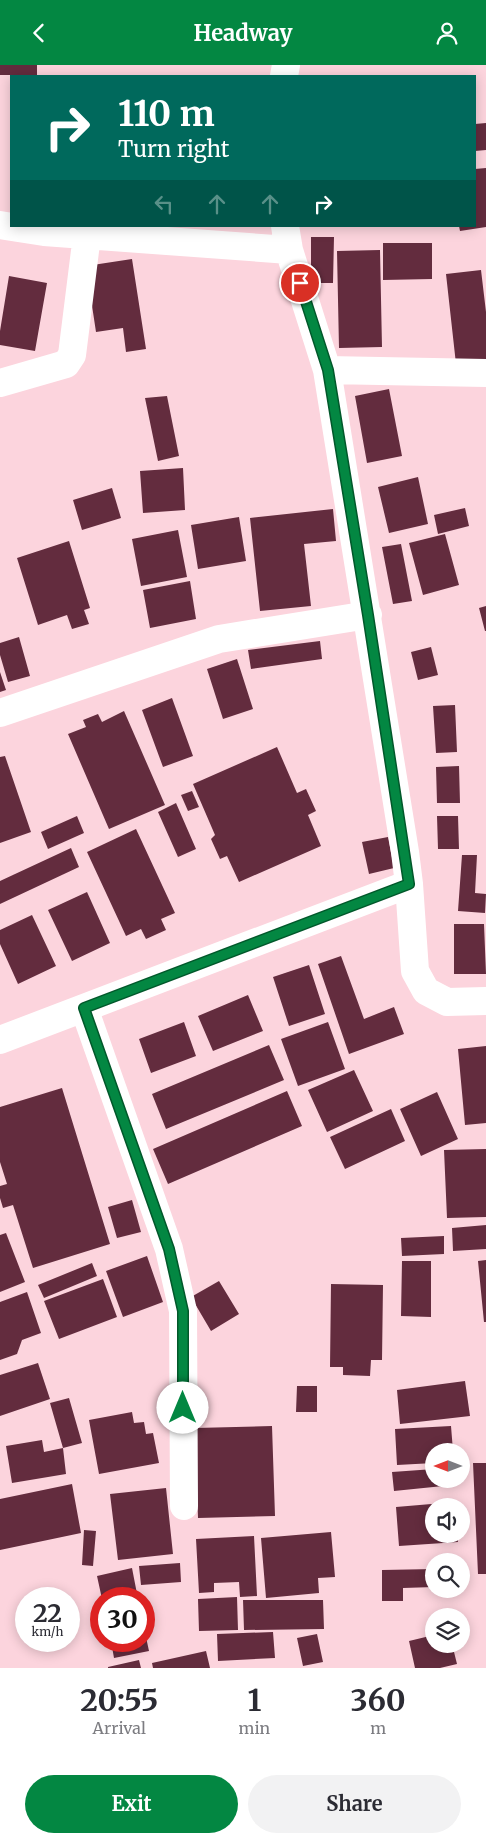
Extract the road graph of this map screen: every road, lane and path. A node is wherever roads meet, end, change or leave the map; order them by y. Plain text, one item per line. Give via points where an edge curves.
1 (13, 227) edge
2 (87, 235) junction
3 (287, 238) edge
4 (328, 370) junction
5 (486, 373) edge
6 (0, 383) edge
7 (368, 615) junction
8 (0, 713) edge
9 (409, 884) junction
10 (486, 1001) edge
11 (84, 1008) junction
12 (0, 1040) edge
13 (184, 1506) dead end

1 - 2 street
2 - 3 street
2 - 6 street via 72,355 66,364
3 - 4 street
4 - 5 street
4 - 7 street
7 - 8 street via 219,639
7 - 9 street
9 - 10 street via 415,971 426,991 447,1002
9 - 11 street
11 - 12 street
11 - 13 street via 169,1249 183,1311

